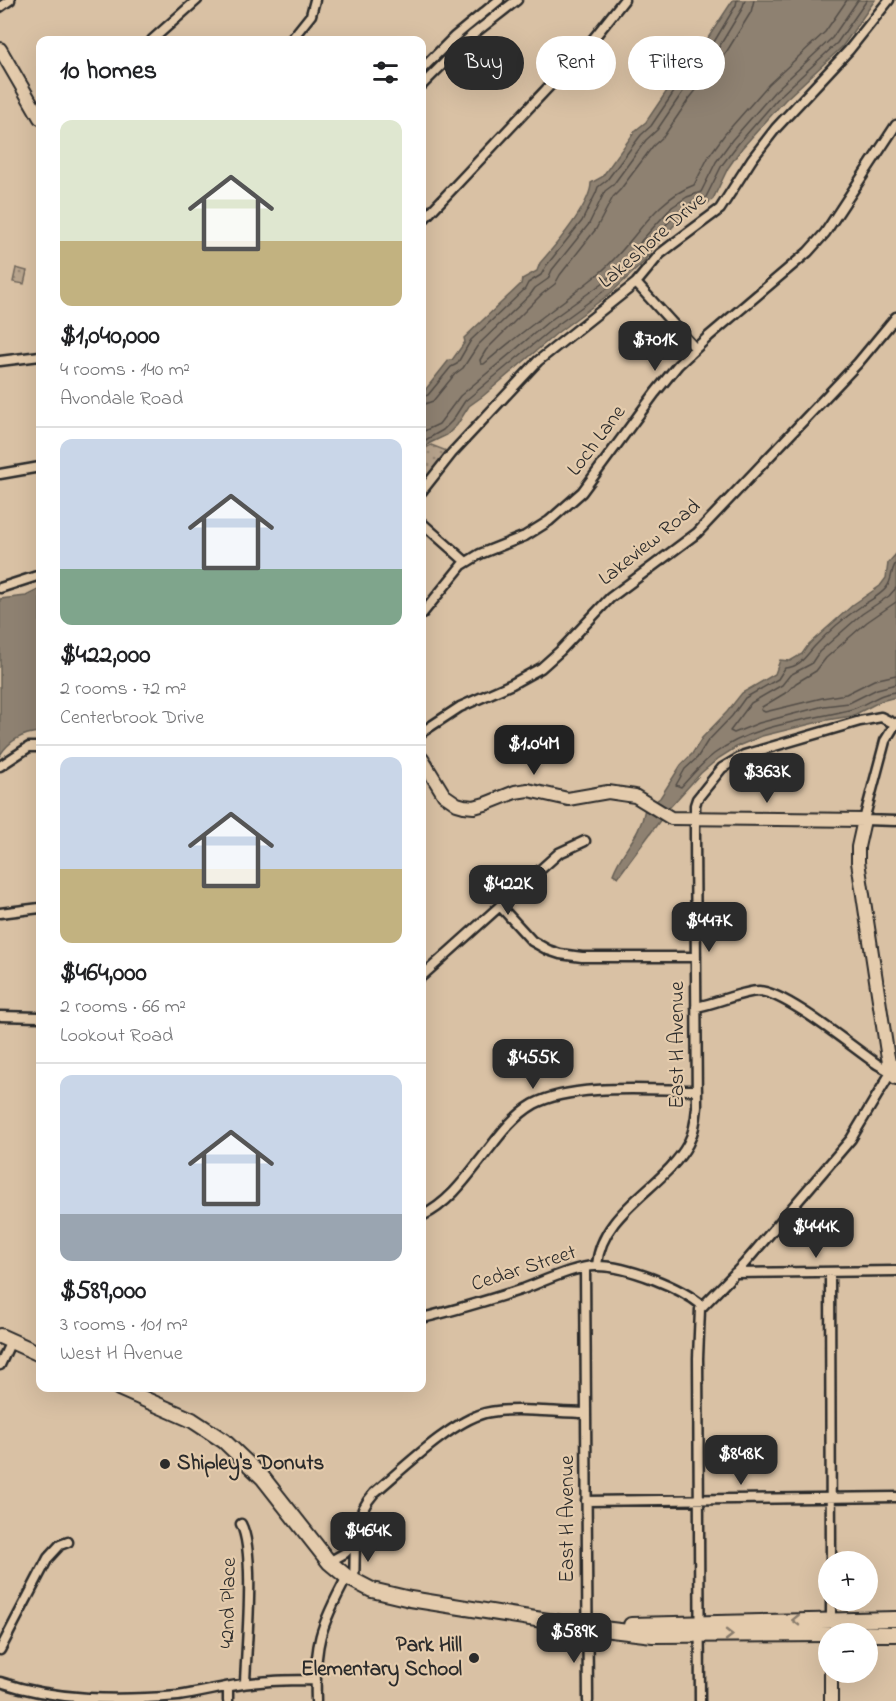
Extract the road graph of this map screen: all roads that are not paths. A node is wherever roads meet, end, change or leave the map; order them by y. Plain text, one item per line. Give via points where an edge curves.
1 (10, 0) edge
2 (197, 0) edge
3 (315, 0) edge
4 (499, 0) edge
5 (517, 0) edge
6 (624, 0) edge
7 (889, 0) edge
8 (0, 6) edge
9 (156, 36) edge
10 (294, 36) edge
11 (0, 49) edge
12 (426, 65) edge
13 (426, 81) edge
14 (36, 110) edge
15 (896, 125) edge
16 (426, 217) edge
17 (636, 283) junction
18 (896, 317) edge
19 (695, 348) junction
20 (36, 356) edge
21 (0, 361) edge
22 (36, 467) edge
23 (0, 474) edge
24 (426, 486) edge
25 (426, 527) edge
26 (466, 562) junction
27 (36, 576) edge
28 (0, 588) edge
29 (426, 609) edge
30 (896, 723) edge
31 (426, 729) edge
32 (36, 747) edge
33 (0, 766) edge
34 (426, 766) edge
35 (695, 819) junction
36 (864, 820) junction
37 (896, 821) edge
38 (585, 841) dead end
39 (500, 906) junction
40 (36, 908) edge
41 (0, 913) edge
42 (696, 957) junction
43 (426, 972) edge
44 (696, 1007) junction
45 (0, 1016) edge
46 (36, 1017) edge
47 (894, 1071) edge
48 (697, 1090) junction
49 (426, 1214) edge
50 (597, 1265) junction
51 (585, 1268) junction
52 (896, 1271) edge
53 (830, 1272) junction
54 (735, 1273) junction
55 (703, 1306) junction
56 (426, 1317) edge
57 (5, 1338) edge
58 (36, 1352) edge
59 (0, 1365) edge
60 (128, 1392) edge
61 (586, 1413) junction
62 (896, 1497) edge
63 (831, 1498) junction
64 (699, 1499) junction
65 (586, 1501) junction
66 (241, 1524) dead end
67 (68, 1542) dead end
68 (354, 1544) junction
69 (831, 1551) edge
70 (329, 1562) junction
71 (350, 1579) junction
72 (896, 1619) edge
73 (870, 1623) edge
74 (586, 1627) junction
75 (700, 1629) junction
76 (818, 1629) edge
77 (878, 1634) edge
78 (896, 1634) edge
79 (0, 1650) edge
80 (316, 1680) junction
81 (0, 1682) edge
82 (245, 1683) junction
83 (831, 1683) edge
84 (228, 1687) junction
85 (141, 1700) edge
86 (228, 1701) edge
87 (316, 1701) edge
88 (588, 1701) edge
89 (700, 1701) edge
90 (831, 1701) edge

1 - 8 street
2 - 9 street
3 - 10 street via 313,11
4 - 12 street
5 - 13 street via 471,36
6 - 16 street via 575,60
7 - 17 street, Lakeshore Drive via 849,50 776,128 720,209 660,255
11 - 14 street
15 - 19 street, Loch Lane via 814,246
17 - 19 street
17 - 24 street, Lakeshore Drive via 538,361
18 - 31 street, Lakeview Road via 858,363 697,533 610,598 541,668 460,706
19 - 26 street, Loch Lane via 564,509 525,536
20 - 21 street
22 - 23 street
25 - 26 street
26 - 29 street, Loch Lane
27 - 28 street
30 - 35 street, East H Avenue via 881,717 860,721 744,754 711,780 698,800
30 - 36 street via 885,741
32 - 33 street via 29,747
34 - 35 street via 444,795 464,806 474,807 528,790 568,799 620,792 635,796 666,816
35 - 36 street
35 - 42 street, East H Avenue
36 - 37 street
36 - 47 street via 858,862
38 - 39 street via 560,853
39 - 42 street via 532,940 560,954
39 - 43 street
40 - 41 street
42 - 44 street, East H Avenue
44 - 47 street via 756,991 779,996 877,1064
44 - 48 street, East H Avenue
45 - 46 street
47 - 54 street via 850,1139
48 - 49 street via 571,1092 546,1099 518,1115 454,1192
48 - 50 street, East H Avenue via 693,1131 686,1147 614,1224 600,1245
50 - 51 street, Cedar Street
50 - 55 street, Cedar Street via 636,1272 694,1298
51 - 56 street, Cedar Street
51 - 61 street, East H Avenue
52 - 53 street
53 - 54 street
53 - 63 street
54 - 55 street
55 - 64 street via 699,1315
57 - 58 main road
57 - 59 street
60 - 70 main road via 192,1420 239,1453
61 - 65 street, East H Avenue
61 - 68 street via 500,1411 464,1421 369,1498 359,1515
62 - 63 street
63 - 64 street
63 - 69 street
64 - 65 street
64 - 75 street
65 - 74 street, East H Avenue
66 - 82 street, 42nd Place via 246,1536 248,1582
67 - 79 street via 48,1558
68 - 70 street
68 - 71 street
70 - 71 main road
71 - 74 main road via 394,1596
71 - 80 street via 324,1621 316,1654
72 - 73 main road
74 - 75 main road via 652,1635
74 - 88 street, East H Avenue
75 - 76 main road
75 - 89 street
77 - 78 main road
80 - 82 street
80 - 87 street
81 - 85 street via 83,1700
82 - 84 street
83 - 90 street
84 - 85 street
84 - 86 street

